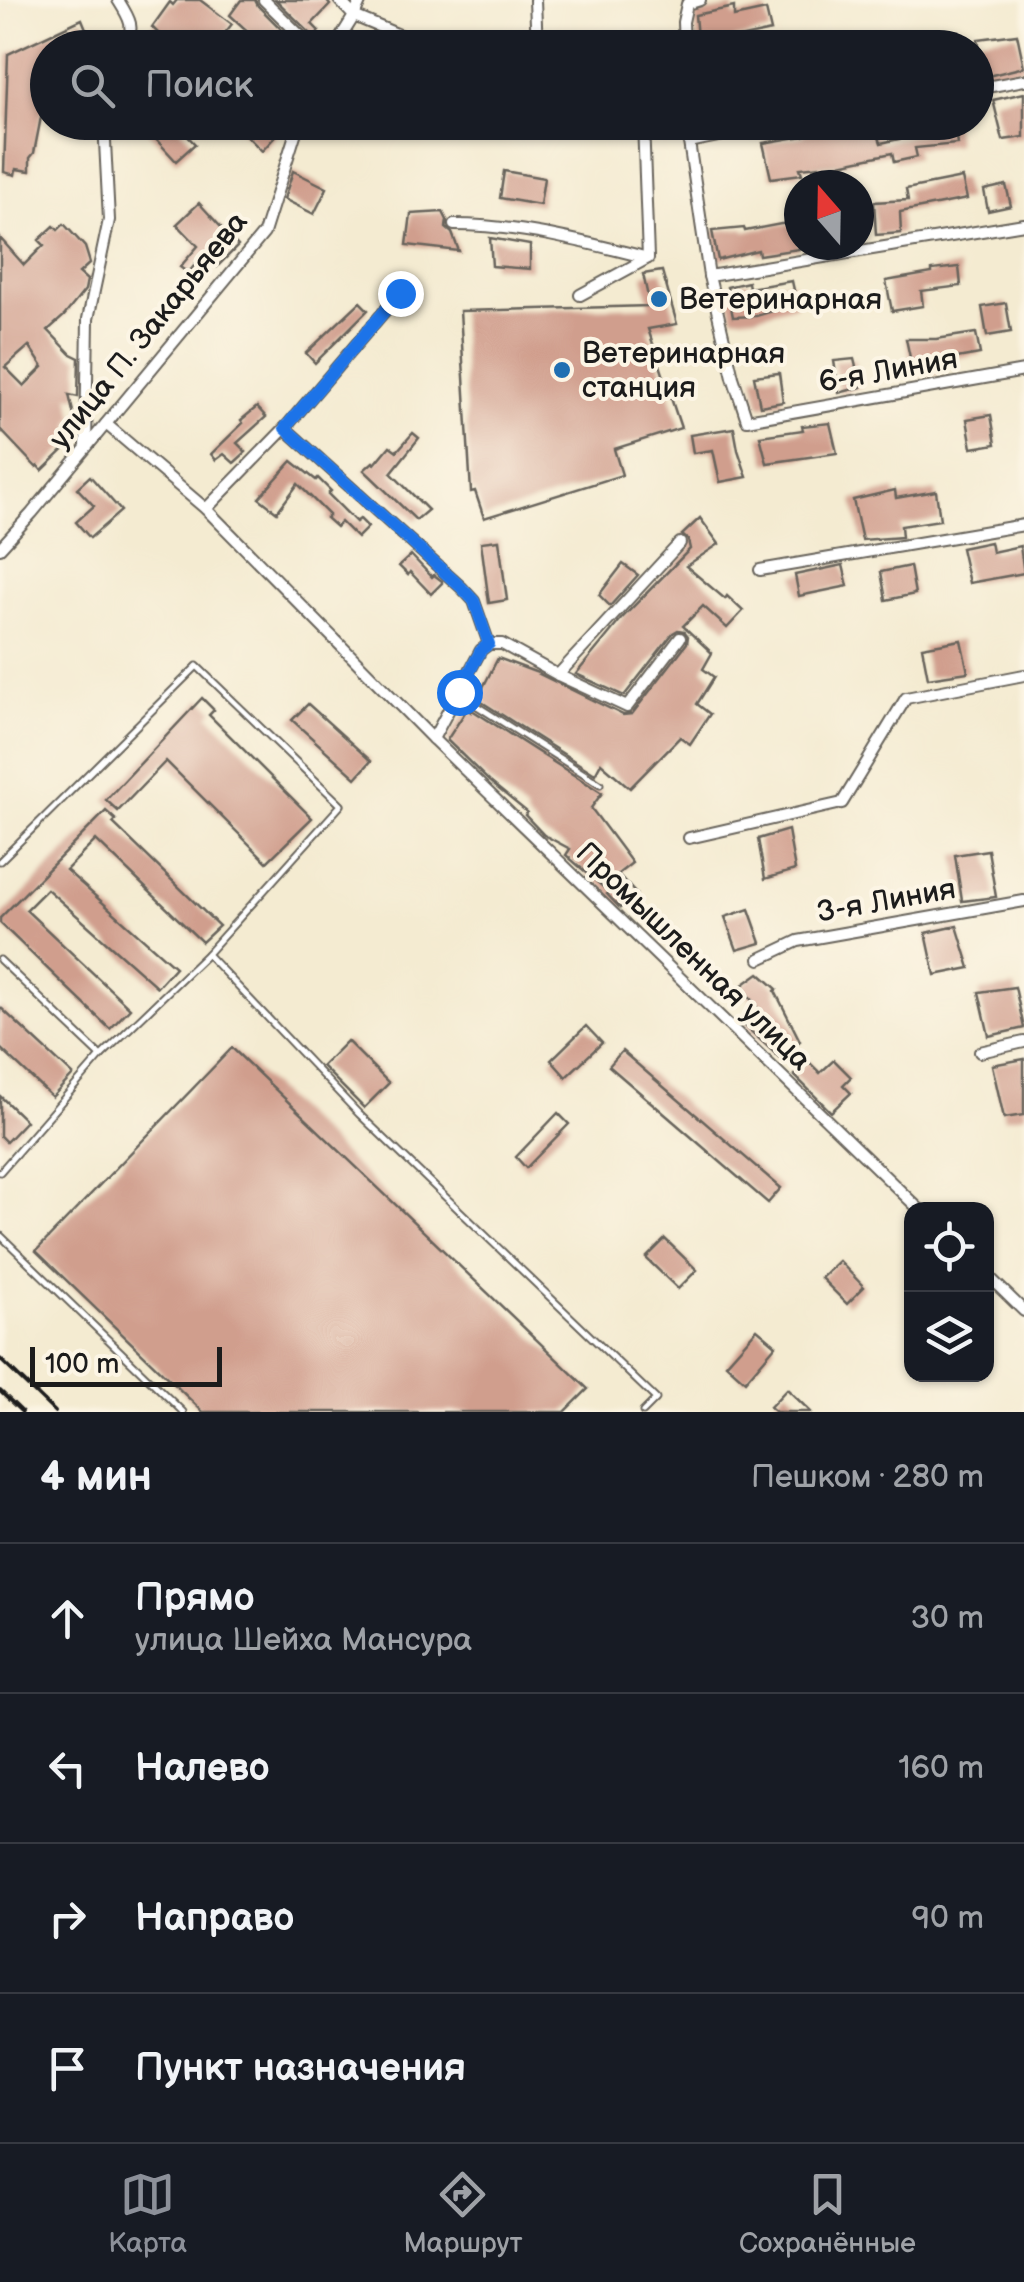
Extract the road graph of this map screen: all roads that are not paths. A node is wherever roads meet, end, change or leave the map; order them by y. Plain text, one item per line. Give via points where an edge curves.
1 (118, 0) edge
2 (264, 0) edge
3 (339, 0) edge
4 (361, 0) edge
5 (534, 0) edge
6 (700, 0) edge
7 (354, 16) junction
8 (131, 30) edge
9 (295, 30) edge
10 (345, 30) edge
11 (387, 30) edge
12 (536, 30) edge
13 (683, 30) edge
14 (1024, 80) edge
15 (994, 86) edge
16 (105, 140) edge
17 (293, 140) edge
18 (644, 140) edge
19 (699, 140) edge
20 (689, 142) joint
21 (1024, 224) edge
22 (454, 225) dead end
23 (648, 258) junction
24 (708, 276) junction
25 (400, 293) dead end
26 (580, 295) dead end
27 (1024, 371) edge
28 (106, 424) junction
29 (285, 428) junction
30 (86, 447) junction
31 (206, 510) junction
32 (1024, 525) edge
33 (680, 543) dead end
34 (0, 548) edge
35 (760, 570) dead end
36 (680, 638) dead end
37 (489, 644) junction
38 (558, 675) junction
39 (1024, 675) edge
40 (459, 692) junction
41 (433, 739) junction
42 (600, 784) dead end
43 (689, 838) dead end
44 (0, 862) edge
45 (1024, 901) edge
46 (207, 954) junction
47 (760, 958) dead end
48 (0, 960) edge
49 (1024, 1042) edge
50 (980, 1052) dead end
51 (101, 1056) junction
52 (0, 1172) edge
53 (912, 1202) edge
54 (0, 1235) edge
55 (994, 1282) edge
56 (1024, 1310) edge
57 (183, 1412) edge
58 (643, 1412) edge

1 - 8 street
2 - 9 street
3 - 7 street
4 - 7 street
5 - 12 street
6 - 13 street via 687,4
7 - 10 street
7 - 11 street
14 - 15 street
16 - 30 street via 109,220 88,319
17 - 28 street, улица П. Закарьяева via 264,233
18 - 23 street
19 - 20 street
20 - 24 street
21 - 24 street
22 - 23 street via 538,234
23 - 26 street
24 - 27 street, 6-я Линия via 747,420
25 - 29 street
28 - 30 street, улица П. Закарьяева
28 - 31 street, Промышленная улица
29 - 31 street
29 - 37 street via 462,588 474,601
30 - 34 street, улица П. Закарьяева
31 - 41 street, Промышленная улица
32 - 35 street
33 - 38 street
36 - 38 street via 627,707
37 - 38 street via 502,644
37 - 40 street
39 - 43 street via 906,698 842,802
40 - 41 street
40 - 42 lane
41 - 53 street, Промышленная улица
44 - 46 lane via 196,666 341,805
45 - 47 street, 3-я Линия via 798,941
46 - 51 lane
46 - 58 lane via 358,1114 656,1399
48 - 51 lane
49 - 50 street
51 - 52 lane
54 - 57 lane
55 - 56 street

